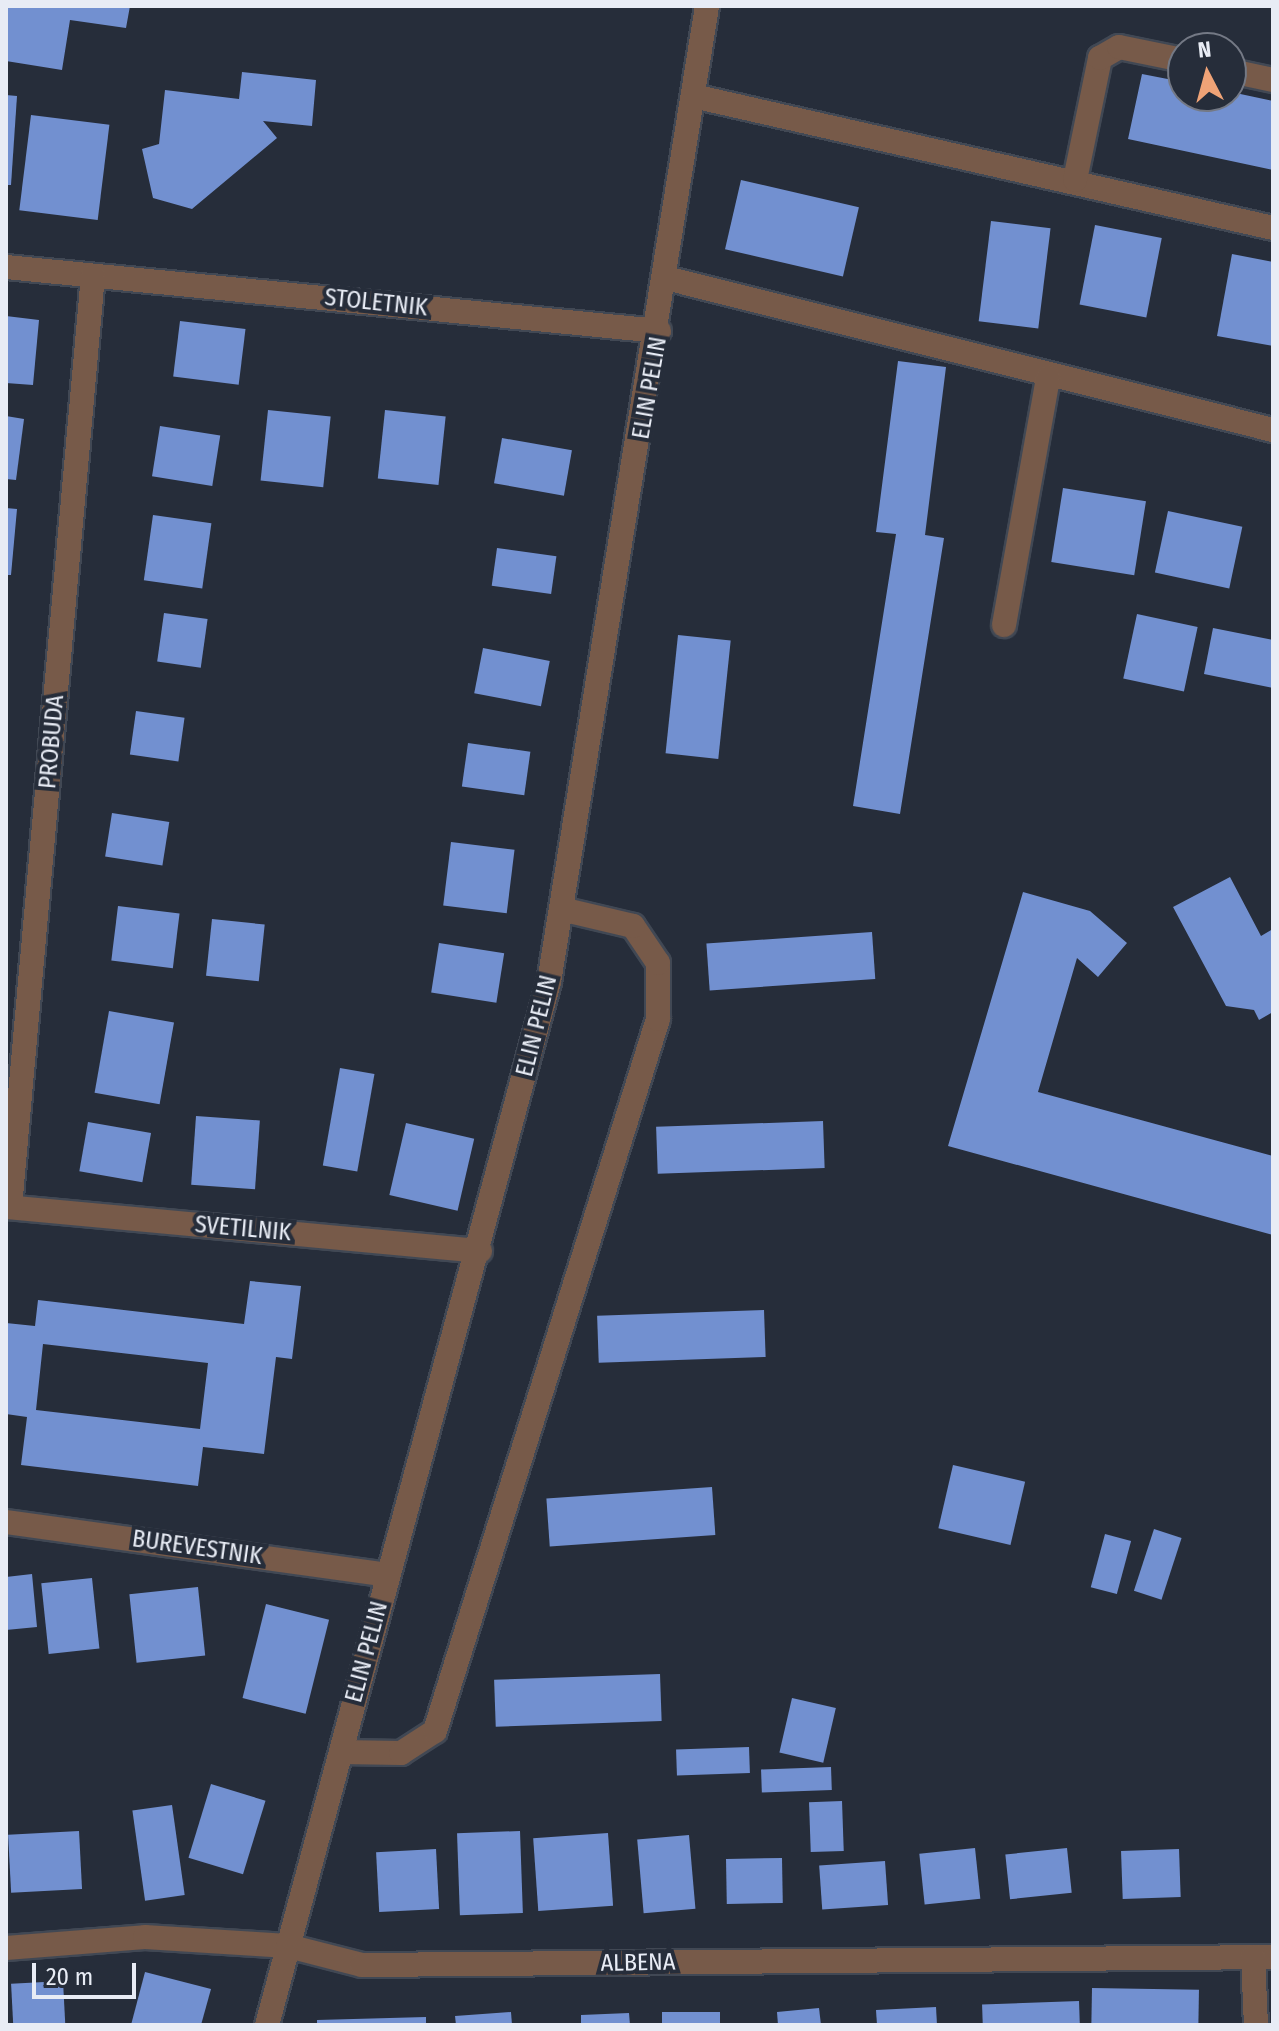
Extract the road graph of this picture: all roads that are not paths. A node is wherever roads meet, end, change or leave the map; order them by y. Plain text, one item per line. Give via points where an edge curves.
1 (707, 6) edge
2 (1167, 57) edge
3 (1247, 74) edge
4 (1273, 80) edge
5 (693, 96) junction
6 (1075, 180) junction
7 (1273, 228) edge
8 (6, 267) edge
9 (93, 276) junction
10 (666, 278) junction
11 (659, 331) junction
12 (1048, 378) junction
13 (1273, 430) edge
14 (1004, 625) dead end
15 (561, 909) junction
16 (8, 1207) edge
17 (480, 1251) junction
18 (6, 1522) edge
19 (388, 1575) junction
20 (341, 1752) junction
21 (288, 1946) junction
22 (6, 1948) edge
23 (1263, 1957) edge
24 (267, 2025) edge
25 (1256, 2025) edge

1 - 5 street, ELIN PELIN
2 - 6 street via 1119,47 1100,58
3 - 4 street
5 - 6 street
5 - 10 street, ELIN PELIN
6 - 7 street
8 - 9 street, STOLETNIK
9 - 11 street, STOLETNIK
9 - 16 street, PROBUDA
10 - 11 street, ELIN PELIN
10 - 12 street
11 - 15 street, ELIN PELIN
12 - 13 street
12 - 14 street
15 - 17 street, ELIN PELIN
15 - 20 street via 633,926 658,963 658,1019 435,1731 401,1753
16 - 17 street, SVETILNIK
17 - 19 street, ELIN PELIN
18 - 19 street, BUREVESTNIK
19 - 20 street, ELIN PELIN
20 - 21 street, ELIN PELIN
21 - 22 street, ALBENA via 145,1937
21 - 23 street, ALBENA via 362,1965
21 - 24 street, ELIN PELIN
23 - 25 street

